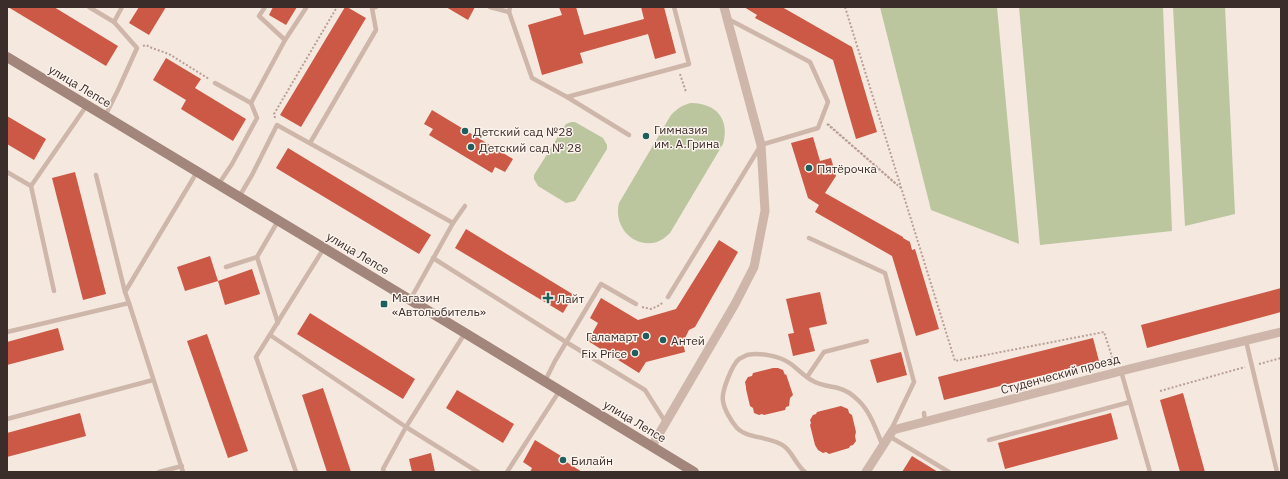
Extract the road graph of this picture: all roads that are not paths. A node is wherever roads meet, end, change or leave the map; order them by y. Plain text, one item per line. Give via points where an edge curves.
1 (89, 7) edge
2 (122, 7) edge
3 (265, 7) edge
4 (373, 7) edge
5 (490, 7) edge
6 (674, 7) edge
7 (724, 7) edge
8 (306, 8) dead end
9 (510, 10) edge
10 (728, 19) junction
11 (114, 22) junction
12 (285, 40) junction
13 (7, 57) edge
14 (216, 83) road end
15 (567, 97) junction
16 (251, 103) junction
17 (87, 105) junction
18 (105, 116) junction
19 (629, 135) dead end
20 (310, 143) junction
21 (761, 145) junction
22 (7, 172) edge
23 (197, 172) junction
24 (96, 175) dead end
25 (218, 185) junction
26 (32, 186) junction
27 (239, 197) junction
28 (465, 206) dead end
29 (278, 221) junction
30 (453, 223) junction
31 (809, 238) dead end
32 (324, 248) junction
33 (256, 257) junction
34 (433, 258) junction
35 (226, 267) dead end
36 (54, 291) dead end
37 (126, 292) junction
38 (668, 297) dead end
39 (410, 300) junction
40 (129, 303) junction
41 (636, 304) dead end
42 (278, 323) junction
43 (7, 332) edge
44 (1281, 332) edge
45 (466, 333) junction
46 (270, 336) junction
47 (1246, 341) junction
48 (566, 342) junction
49 (867, 342) dead end
50 (1118, 369) junction
51 (807, 377) junction
52 (153, 380) junction
53 (545, 381) junction
54 (560, 390) junction
55 (1130, 402) junction
56 (7, 419) edge
57 (666, 423) junction
58 (406, 427) junction
59 (889, 436) junction
60 (989, 440) dead end
61 (652, 446) junction
62 (883, 446) junction
63 (182, 466) junction
64 (159, 472) edge
65 (184, 472) edge
66 (296, 472) edge
67 (384, 472) edge
68 (478, 472) edge
69 (507, 472) edge
70 (693, 472) edge
71 (805, 472) edge
72 (866, 472) edge
73 (949, 472) edge
74 (1150, 472) edge
75 (1276, 472) edge

1 - 11 lane
2 - 11 lane
3 - 12 lane via 259,16
4 - 20 lane via 376,30
5 - 9 lane
6 - 15 lane via 689,64
7 - 10 street
8 - 12 lane
9 - 15 lane via 532,78
10 - 21 street
10 - 21 lane via 810,62 828,102 818,128
11 - 18 lane via 137,48
12 - 16 lane
13 - 17 main road, улица Лепсе
14 - 16 lane
15 - 19 lane
16 - 25 lane via 257,118
17 - 18 main road, улица Лепсе
17 - 26 lane
18 - 23 main road, улица Лепсе
20 - 27 lane via 277,125
20 - 30 lane
21 - 38 lane
21 - 57 street via 766,211 754,267
22 - 26 lane
23 - 25 main road, улица Лепсе
23 - 37 lane
24 - 37 lane
25 - 27 main road, улица Лепсе
26 - 36 lane
27 - 29 main road, улица Лепсе
28 - 30 lane
29 - 32 main road, улица Лепсе
29 - 33 lane
30 - 34 lane
31 - 62 lane via 885,273 914,382
32 - 39 main road, улица Лепсе
32 - 42 lane
33 - 35 lane
33 - 42 lane
34 - 39 lane
34 - 48 lane
37 - 40 lane
39 - 45 main road, улица Лепсе
40 - 43 lane
40 - 52 lane
41 - 48 lane via 601,284
42 - 46 lane
44 - 47 street, Студенческий проезд
45 - 53 main road, улица Лепсе
45 - 58 lane
46 - 58 lane
46 - 66 lane via 256,357
47 - 50 street, Студенческий проезд
47 - 75 lane
48 - 53 lane
48 - 57 lane via 645,390
49 - 51 lane via 824,352
50 - 55 lane
50 - 59 street, Студенческий проезд via 924,417 893,430
51 - 62 lane via 818,384 839,388 858,400 868,412
51 - 71 lane via 775,356 747,355 738,360 726,380 722,400 737,428 746,434 767,438 784,446
52 - 56 lane
52 - 63 lane
53 - 54 main road, улица Лепсе
54 - 61 main road, улица Лепсе
54 - 69 lane
55 - 60 lane
55 - 74 lane
57 - 61 street
58 - 67 lane via 383,469
58 - 68 lane
59 - 62 street
59 - 73 lane
61 - 70 main road, улица Лепсе
62 - 72 street
63 - 64 lane
63 - 65 lane

